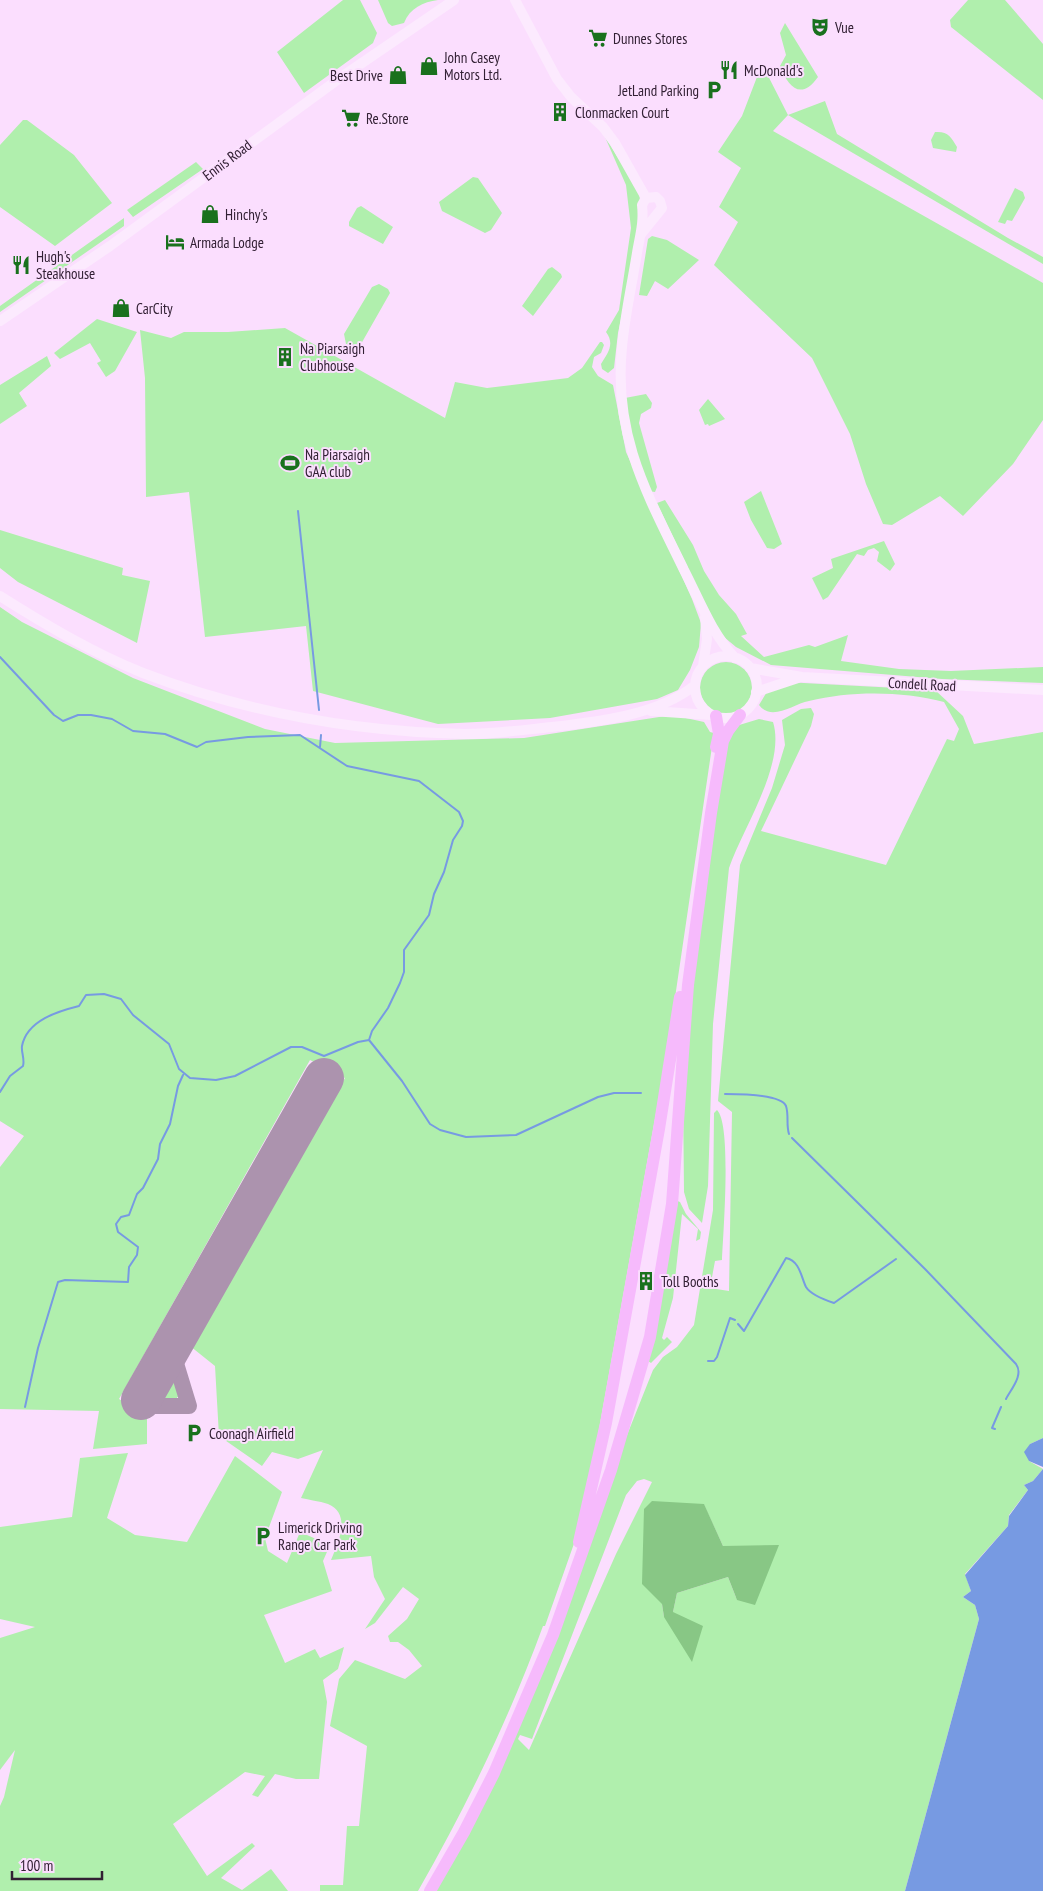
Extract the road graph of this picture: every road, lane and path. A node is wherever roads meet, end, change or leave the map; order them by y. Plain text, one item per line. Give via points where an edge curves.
1 (454, 0) edge
2 (515, 0) edge
3 (646, 198) junction
4 (649, 214) junction
5 (0, 322) edge
6 (0, 596) edge
7 (705, 616) junction
8 (735, 658) junction
9 (703, 666) junction
10 (750, 668) junction
11 (802, 677) junction
12 (695, 685) junction
13 (1043, 690) edge
14 (756, 692) junction
15 (645, 710) junction
16 (740, 715) junction
17 (714, 716) junction
18 (424, 1891) edge
19 (430, 1891) edge

1 - 5 main road, Ennis Road via 334,82
2 - 3 main road via 557,79 615,143
3 - 4 main road via 642,205
3 - 4 main road via 656,197 662,208
4 - 7 main road via 641,234 622,346 621,401 633,457
6 - 15 main road via 65,635 142,672 293,716 368,727 467,734 572,725
7 - 8 main road
7 - 9 main road
8 - 9 main road via 714,658
8 - 10 main road
9 - 12 main road
10 - 11 main road
10 - 14 main road
11 - 13 main road, Condell Road
11 - 14 main road
12 - 15 main road via 683,695
12 - 17 main road via 698,700
14 - 16 main road via 749,708
15 - 17 main road
16 - 17 main road
16 - 19 highway via 724,742 710,823 688,985 672,1204 650,1336 611,1470 553,1635 494,1773
17 - 18 highway via 719,734 659,1129 606,1422 584,1522 575,1558 548,1633 504,1737

